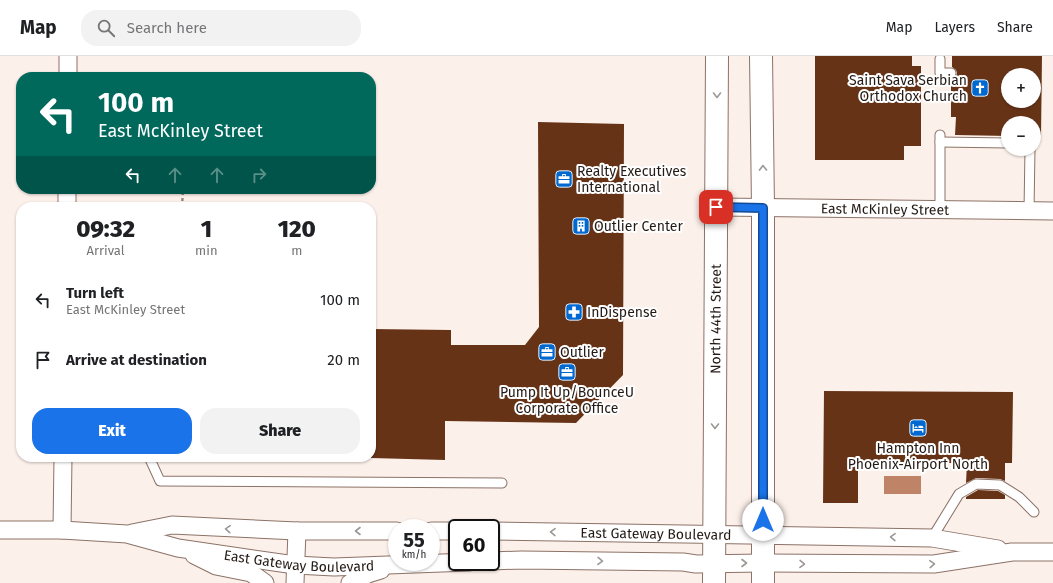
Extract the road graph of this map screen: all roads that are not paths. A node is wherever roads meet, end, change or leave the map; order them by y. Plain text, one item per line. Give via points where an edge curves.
1 (68, 56) edge
2 (717, 56) edge
3 (761, 56) edge
4 (940, 59) dead end
5 (68, 72) edge
6 (952, 73) dead end
7 (1001, 143) edge
8 (1030, 156) edge
9 (716, 207) junction
10 (763, 208) junction
11 (940, 210) junction
12 (1029, 211) junction
13 (1053, 211) edge
14 (63, 462) edge
15 (151, 462) edge
16 (502, 482) dead end
17 (1034, 512) dead end
18 (0, 530) edge
19 (62, 530) junction
20 (388, 531) edge
21 (500, 531) edge
22 (297, 532) junction
23 (128, 534) junction
24 (714, 534) junction
25 (763, 534) junction
26 (932, 538) junction
27 (178, 548) junction
28 (1012, 552) junction
29 (1053, 552) edge
30 (500, 561) edge
31 (295, 565) junction
32 (388, 565) edge
33 (388, 568) edge
34 (714, 573) edge
35 (763, 573) edge
36 (265, 583) edge
37 (295, 583) edge
38 (350, 583) edge

1 - 5 street
2 -> 9 main road, North 44th Street
10 -> 3 main road
4 - 6 lane via 940,73
7 - 11 lane via 940,139
8 - 12 lane
9 - 10 street, East McKinley Street
9 -> 24 main road, North 44th Street
10 - 11 street, East McKinley Street
10 - 25 main road
11 - 12 street, East McKinley Street
12 - 13 street, East McKinley Street
14 - 19 street
15 - 16 lane via 160,481
17 - 26 lane via 1019,497 1000,485 976,484 959,494
18 - 19 street, East Gateway Boulevard
19 - 23 street, East Gateway Boulevard
20 -> 22 street, East Gateway Boulevard
24 -> 21 street, East Gateway Boulevard
22 -> 23 street, East Gateway Boulevard via 172,525
22 - 31 street
23 - 27 street, East Gateway Boulevard
24 - 25 street, East Gateway Boulevard
24 - 34 main road, North 44th Street
26 -> 25 street, East Gateway Boulevard
25 - 35 main road
26 - 28 street, East Gateway Boulevard
27 - 31 street, East Gateway Boulevard
27 - 36 street, East Gateway Boulevard via 216,566 250,573
28 - 29 street, East Gateway Boulevard
35 -> 28 street, East Gateway Boulevard via 934,564
30 -> 34 street, East Gateway Boulevard via 675,562 696,564
31 - 32 street, East Gateway Boulevard
31 - 37 street
33 - 38 street
34 -> 35 street, East Gateway Boulevard

